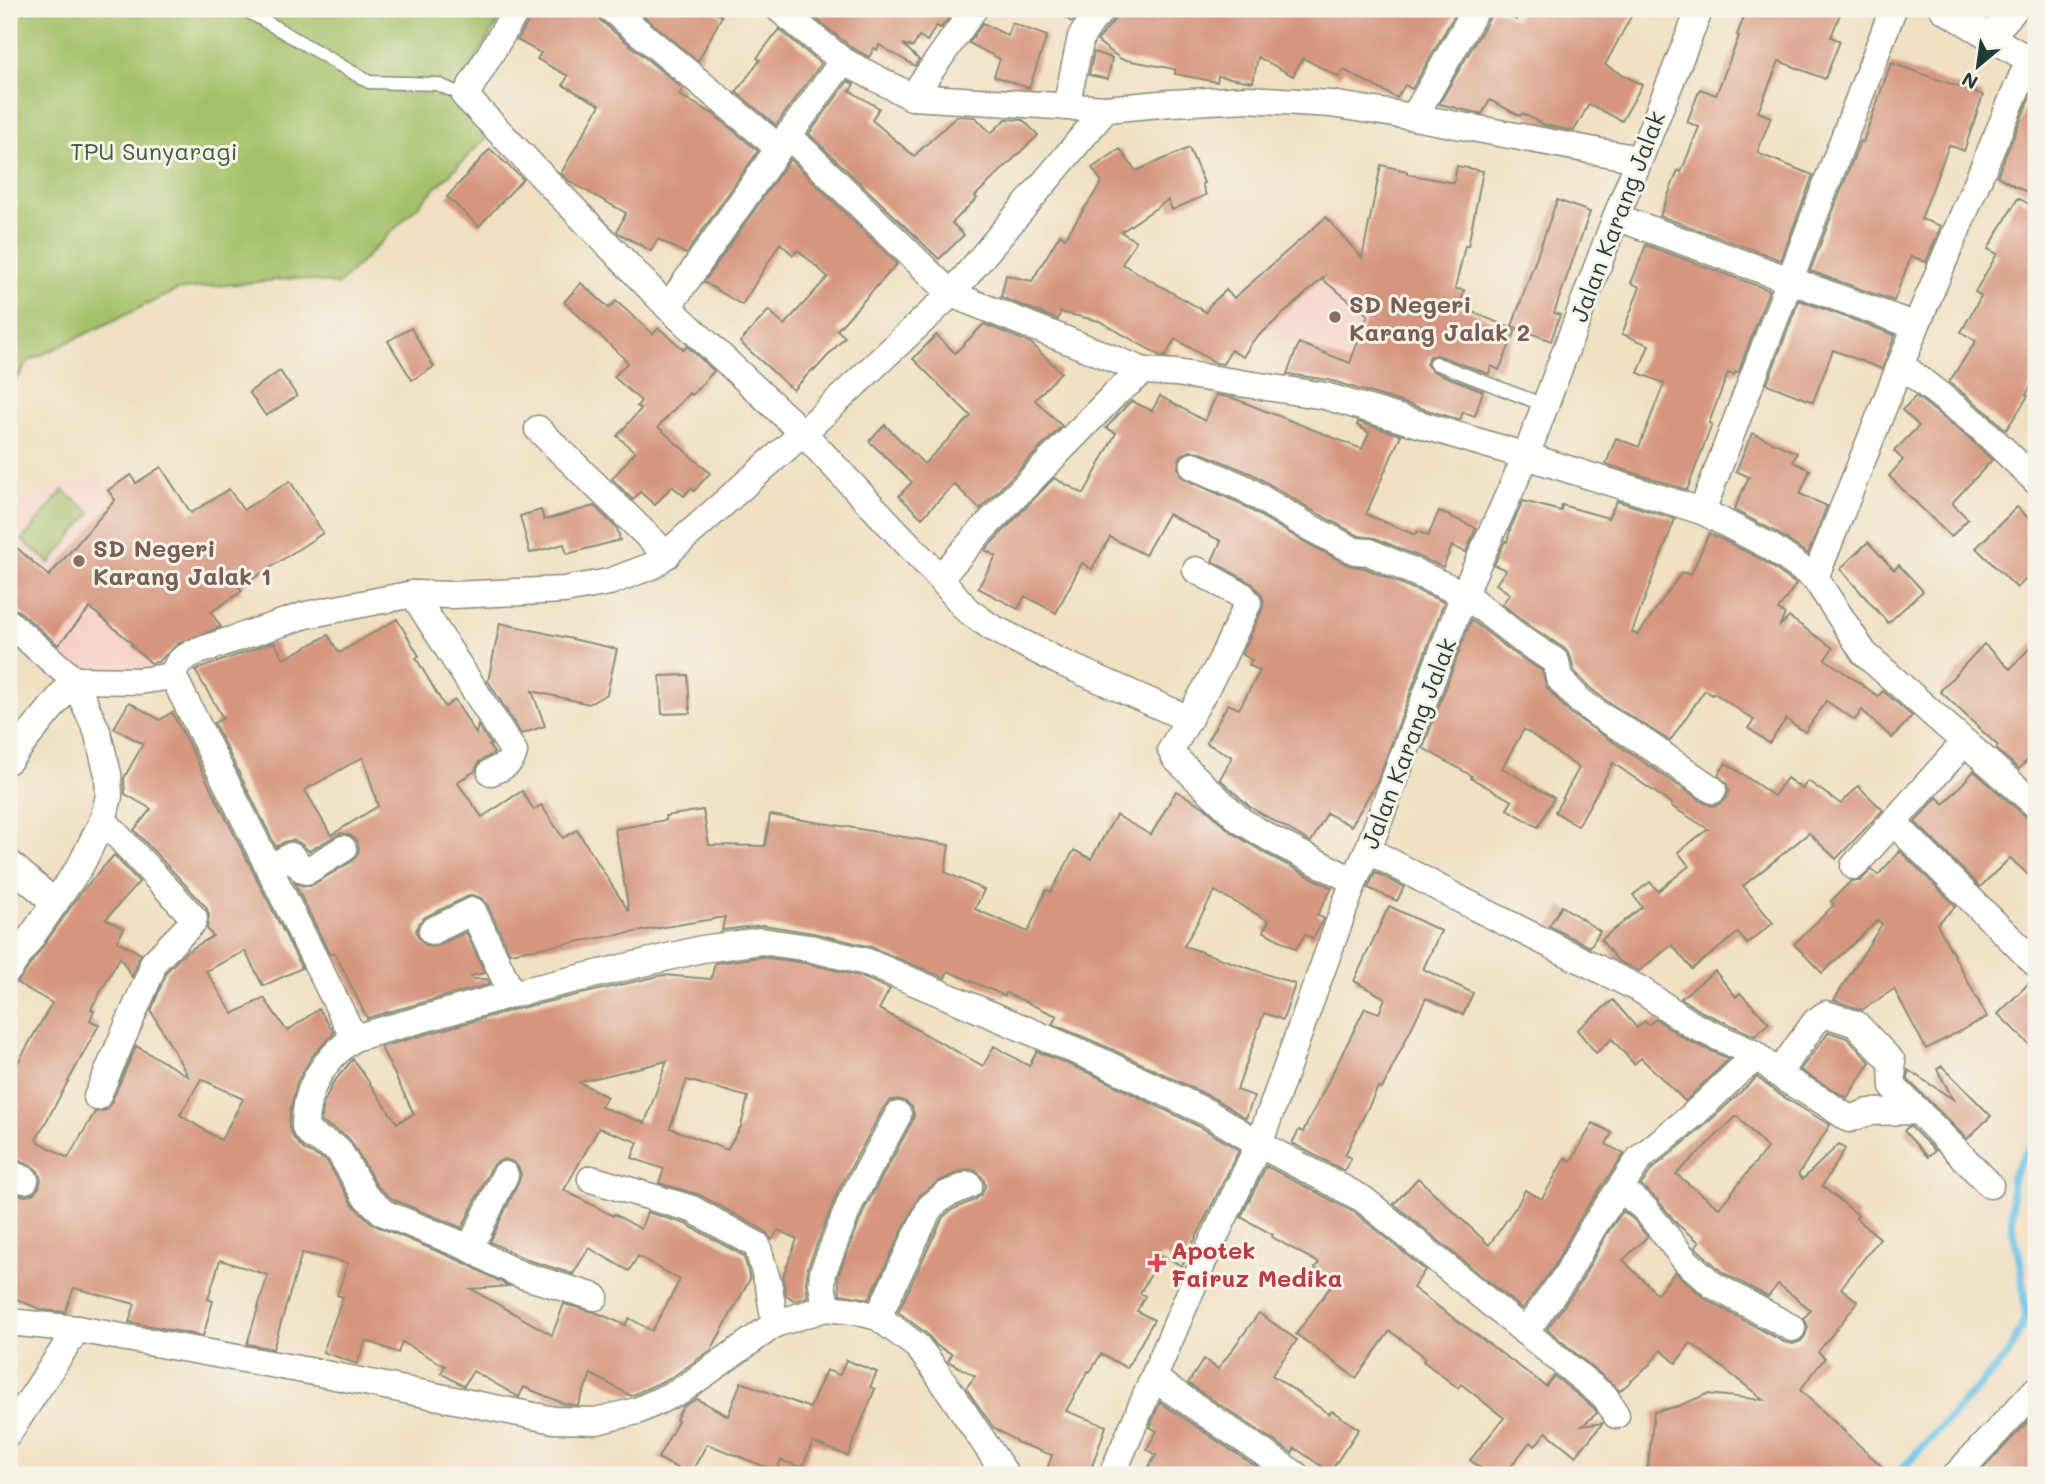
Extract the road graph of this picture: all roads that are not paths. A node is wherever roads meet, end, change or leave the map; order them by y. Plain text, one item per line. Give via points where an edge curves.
1 (244, 9) edge
2 (517, 9) edge
3 (611, 9) edge
4 (779, 9) edge
5 (974, 9) edge
6 (1103, 9) edge
7 (1476, 9) edge
8 (1700, 9) edge
9 (1893, 9) edge
10 (1943, 9) edge
11 (2015, 9) edge
12 (1990, 37) junction
13 (843, 61) junction
14 (2033, 62) edge
15 (465, 96) junction
16 (912, 97) junction
17 (1066, 107) junction
18 (1106, 110) junction
19 (1414, 117) junction
20 (783, 141) junction
21 (1638, 159) junction
22 (1616, 217) junction
23 (1790, 280) junction
24 (951, 295) junction
25 (668, 307) junction
26 (1916, 326) junction
27 (1435, 363) dead end
28 (1901, 365) junction
29 (1144, 371) junction
30 (1544, 405) junction
31 (538, 429) dead end
32 (803, 433) junction
33 (1526, 456) junction
34 (1193, 466) dead end
35 (2036, 481) edge
36 (1702, 512) junction
37 (667, 555) junction
38 (1196, 570) dead end
39 (940, 578) junction
40 (1815, 578) junction
41 (413, 594) junction
42 (1464, 594) junction
43 (9, 623) edge
44 (173, 676) junction
45 (74, 680) junction
46 (1189, 719) junction
47 (1964, 743) junction
48 (9, 760) edge
49 (491, 772) dead end
50 (1713, 790) dead end
51 (2036, 805) edge
52 (103, 820) junction
53 (1893, 821) junction
54 (342, 849) dead end
55 (1368, 850) junction
56 (9, 863) edge
57 (1854, 866) dead end
58 (269, 869) junction
59 (1354, 881) junction
60 (55, 903) junction
61 (432, 931) dead end
62 (2036, 964) edge
63 (9, 969) edge
64 (512, 994) junction
65 (354, 1038) junction
66 (1768, 1065) junction
67 (97, 1097) dead end
68 (1918, 1111) junction
69 (898, 1115) dead end
70 (1259, 1144) junction
71 (505, 1175) dead end
72 (591, 1179) dead end
73 (969, 1185) dead end
74 (1990, 1185) dead end
75 (1620, 1188) junction
76 (470, 1248) junction
77 (595, 1297) dead end
78 (826, 1308) junction
79 (878, 1317) junction
80 (9, 1322) edge
81 (775, 1324) junction
82 (1792, 1328) dead end
83 (77, 1329) junction
84 (1525, 1332) junction
85 (1153, 1378) junction
86 (2033, 1399) edge
87 (1616, 1415) dead end
88 (9, 1432) edge
89 (1006, 1475) edge
90 (1112, 1475) edge
91 (1296, 1475) edge
92 (1956, 1475) edge

1 - 15 lane via 369,82 437,84
2 - 15 street
3 - 20 street
4 - 13 street
5 - 16 street
6 - 17 street via 1081,37
7 - 19 street
8 - 21 street, Jalan Karang Jalak
9 - 23 street
10 - 12 street
11 - 12 street
12 - 14 street
13 - 16 street
13 - 20 street
14 - 26 street
15 - 25 street
16 - 17 street
17 - 18 street
18 - 19 street via 1248,99 1331,104
18 - 24 street
19 - 21 street
20 - 24 street
20 - 25 street
21 - 22 street, Jalan Karang Jalak
22 - 23 street
22 - 30 street, Jalan Karang Jalak
23 - 26 street
23 - 36 street
24 - 29 street
24 - 32 street
25 - 32 street
26 - 28 street
27 - 30 lane
28 - 35 street via 1978,425
28 - 40 street
29 - 33 street via 1325,396
29 - 39 street via 1116,393
30 - 33 street, Jalan Karang Jalak
31 - 37 street
32 - 37 street
32 - 39 street
33 - 36 street
33 - 42 street, Jalan Karang Jalak
34 - 42 street via 1244,488 1355,551 1369,552
36 - 40 street via 1769,546
37 - 41 street via 654,565 609,582 564,590
38 - 46 street via 1248,603
39 - 46 street via 967,610 991,627
40 - 47 street via 1864,653
41 - 44 street via 306,615 208,648 180,660
41 - 49 street via 514,752 509,764
42 - 50 street via 1552,659 1559,678 1598,715
42 - 55 street, Jalan Karang Jalak
43 - 45 street
44 - 45 street via 139,681
44 - 58 street
45 - 48 street
45 - 52 street via 97,731 108,774
46 - 59 street via 1171,750 1175,758 1240,820
47 - 51 street
47 - 53 street
52 - 60 street
52 - 67 street via 194,918 153,963
53 - 57 street
53 - 62 street
54 - 58 street via 307,871 291,856
55 - 59 street, Jalan Karang Jalak
55 - 66 street via 1641,990 1694,1026
56 - 60 street
58 - 65 street
59 - 70 street, Jalan Karang Jalak
60 - 63 street
61 - 64 street via 473,911
64 - 65 street
64 - 70 street via 702,949 761,941 809,948 867,962 1100,1061 1210,1114
65 - 76 street via 321,1070 304,1127 338,1149 365,1196 384,1213
66 - 68 street via 1849,1119 1869,1112
66 - 68 street via 1826,1014 1856,1024 1892,1062 1893,1087
66 - 75 street via 1739,1071 1640,1158
68 - 74 street
69 - 78 street via 851,1201 824,1272
70 - 84 street via 1363,1199
70 - 85 street, Jalan Karang Jalak
71 - 76 street
72 - 81 street via 692,1209 757,1245
73 - 79 street via 944,1195 930,1207
75 - 82 street via 1645,1209 1685,1260 1713,1285
75 - 84 street
76 - 77 street via 522,1275
78 - 79 street
78 - 81 street
79 - 89 street via 918,1347
80 - 83 street
81 - 83 street via 682,1390 637,1411 596,1422 554,1420
83 - 88 street
84 - 87 street via 1606,1398
85 - 90 street, Jalan Karang Jalak
85 - 91 street
86 - 92 street

